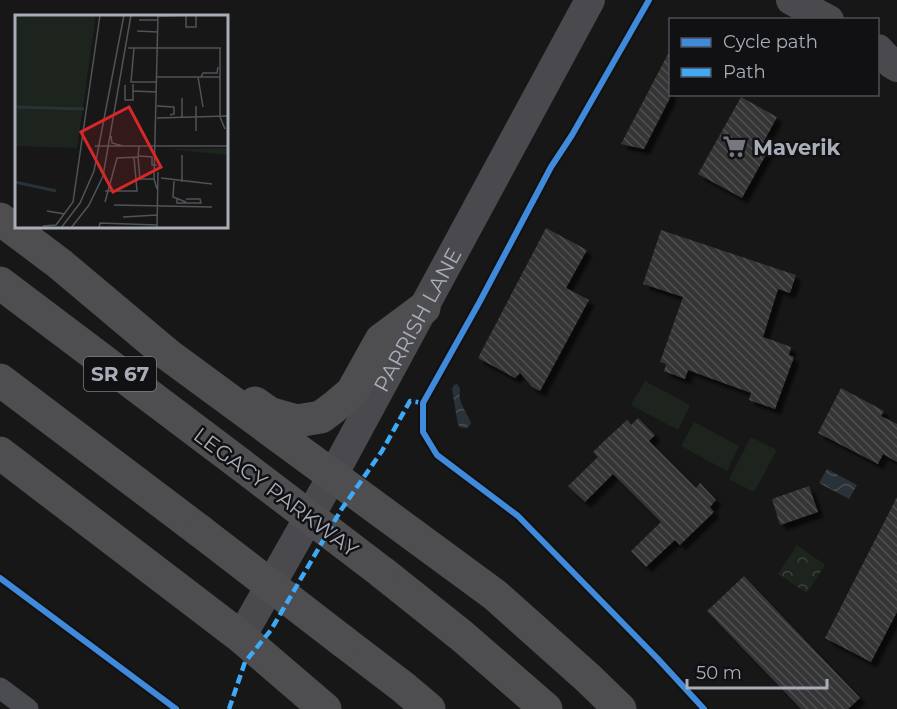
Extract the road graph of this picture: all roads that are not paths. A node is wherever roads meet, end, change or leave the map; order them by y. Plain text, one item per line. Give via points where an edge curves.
1 (590, 0) edge
2 (791, 0) edge
3 (825, 18) edge
4 (879, 41) edge
5 (897, 44) edge
6 (879, 50) edge
7 (897, 67) edge
8 (0, 219) edge
9 (60, 264) junction
10 (0, 283) edge
11 (424, 308) junction
12 (386, 377) junction
13 (0, 380) edge
14 (272, 431) junction
15 (0, 453) edge
16 (333, 475) junction
17 (241, 638) junction
18 (0, 688) edge
19 (28, 709) edge
20 (325, 709) edge
21 (429, 709) edge
22 (546, 709) edge
23 (620, 709) edge

1 - 11 main road, PARRISH LANE
2 - 3 main road
4 - 5 main road
6 - 7 main road
8 - 9 highway
9 - 11 highway via 269,413 297,421 321,417 352,392 381,340
9 - 14 highway via 167,354
10 - 22 highway, LEGACY PARKWAY / SR 67, bridge via 383,573
11 - 12 main road, PARRISH LANE
12 - 14 highway via 334,429 299,436
12 - 16 main road, PARRISH LANE
13 - 21 highway, bridge
14 - 16 highway
15 - 17 highway
16 - 17 main road, PARRISH LANE
16 - 23 highway via 495,595
17 - 20 highway
18 - 19 street

